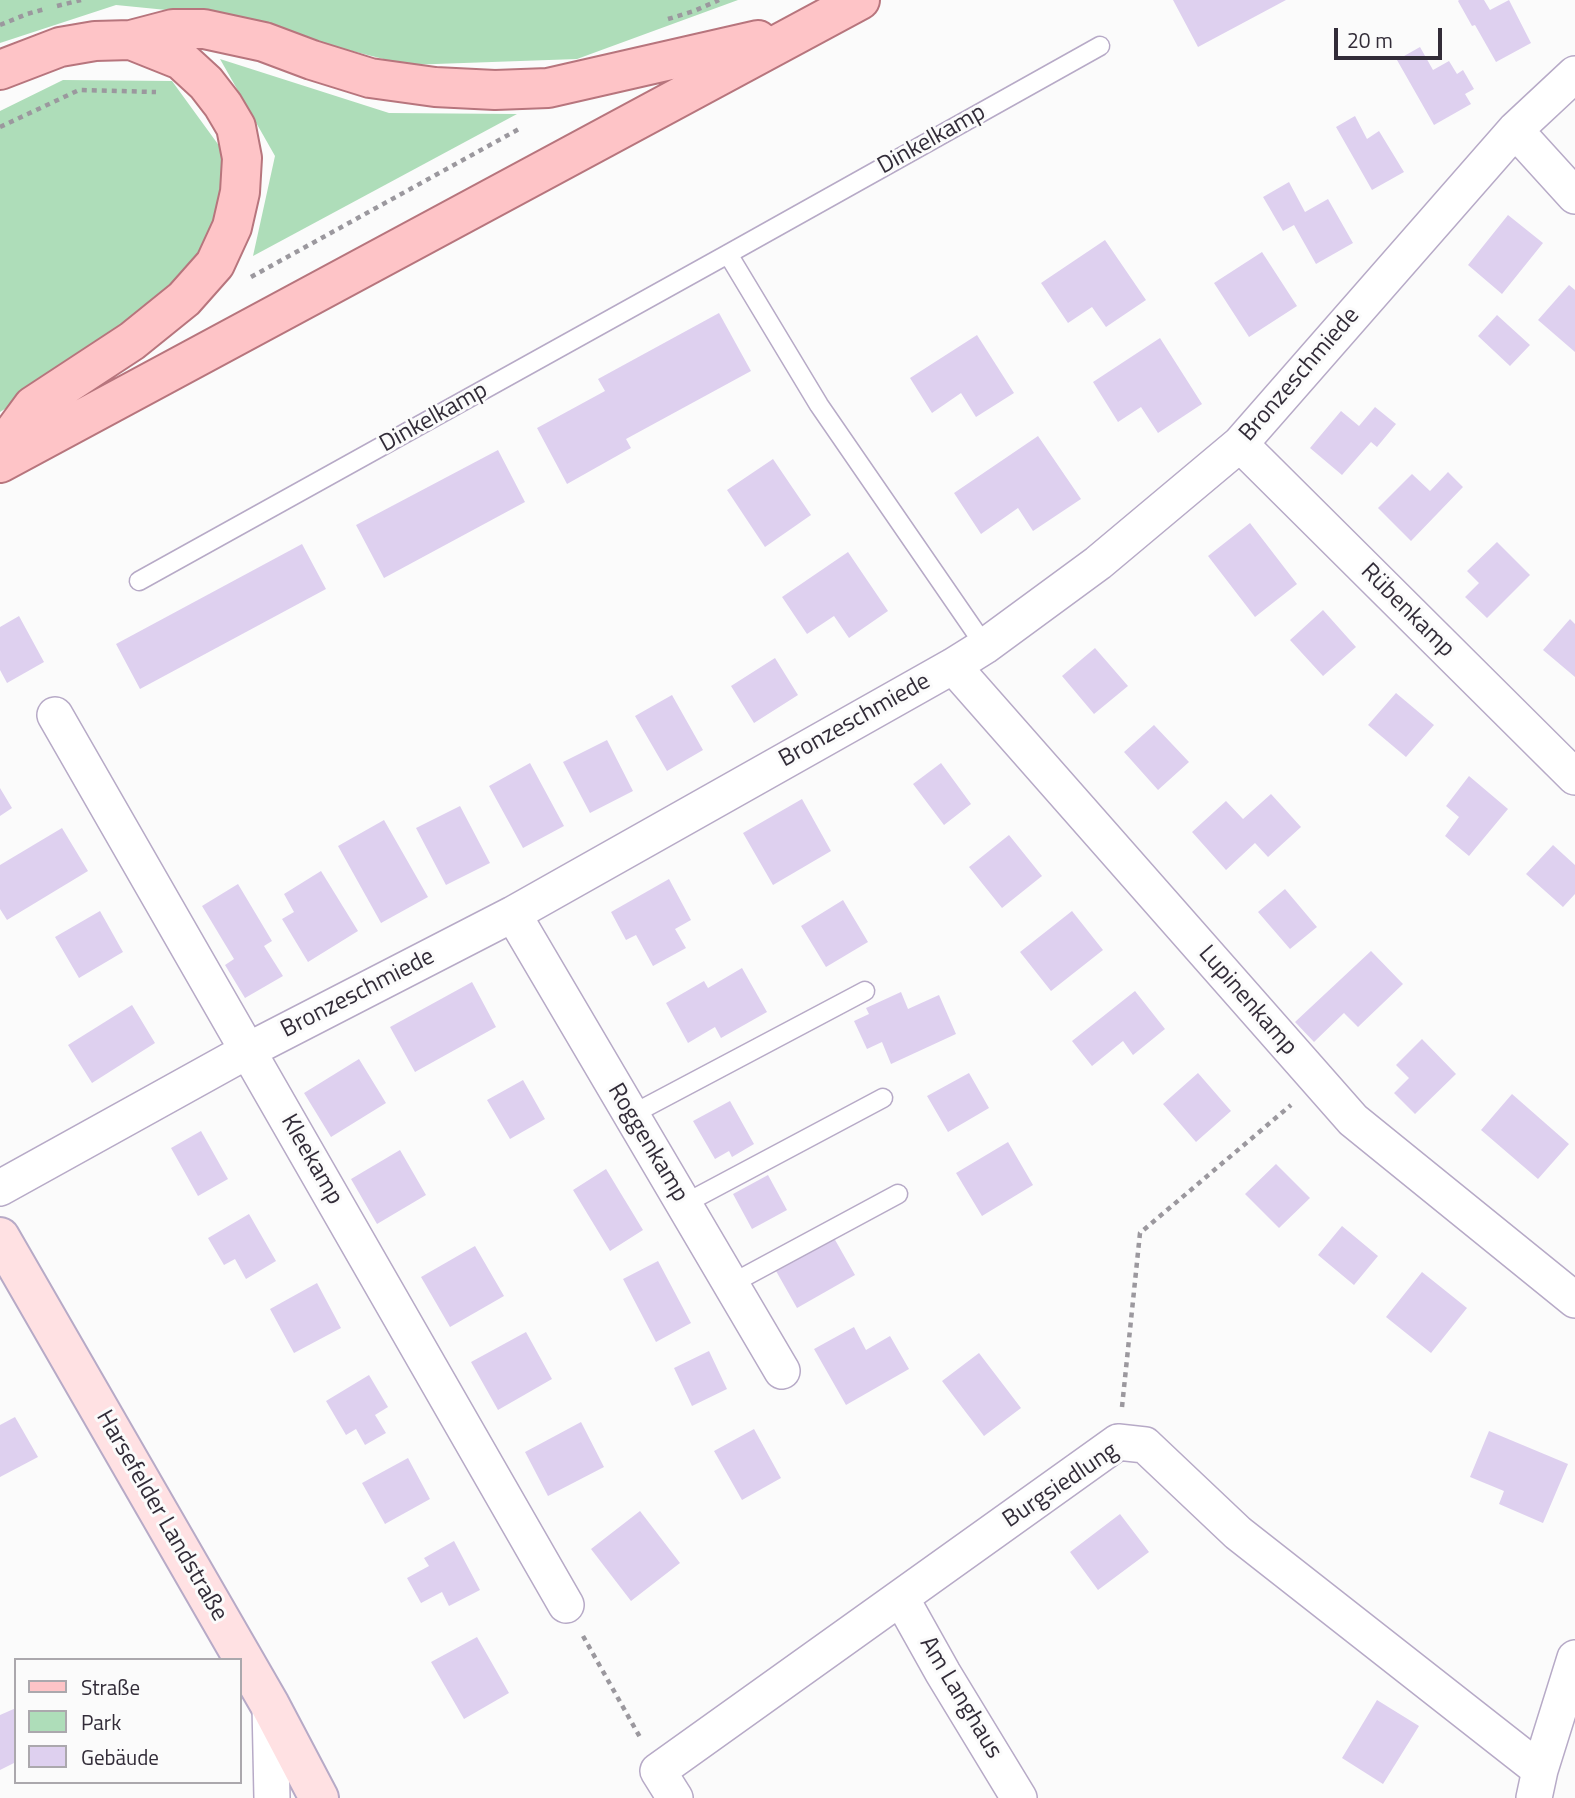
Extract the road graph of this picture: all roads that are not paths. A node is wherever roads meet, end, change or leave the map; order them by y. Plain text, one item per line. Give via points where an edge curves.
1 (860, 0) edge
2 (808, 28) junction
3 (131, 40) junction
4 (1101, 46) dead end
5 (0, 70) edge
6 (1575, 74) edge
7 (1515, 130) junction
8 (1575, 197) edge
9 (728, 254) junction
10 (1240, 444) junction
11 (0, 451) edge
12 (0, 463) edge
13 (139, 581) dead end
14 (985, 646) junction
15 (953, 666) junction
16 (55, 715) dead end
17 (1575, 777) edge
18 (513, 914) junction
19 (865, 991) dead end
20 (249, 1051) junction
21 (883, 1098) dead end
22 (631, 1115) junction
23 (0, 1188) edge
24 (898, 1194) dead end
25 (684, 1205) junction
26 (0, 1237) edge
27 (731, 1284) junction
28 (1575, 1300) edge
29 (782, 1371) dead end
30 (901, 1598) junction
31 (566, 1605) road end
32 (1575, 1658) edge
33 (270, 1704) junction
34 (667, 1784) edge
35 (1537, 1784) edge
36 (272, 1798) edge
37 (319, 1798) edge
38 (1019, 1798) edge

1 - 2 main road
2 - 3 main road via 548,88 495,90 370,78 264,42 204,29 173,29
2 - 12 main road
3 - 5 main road via 60,47
3 - 11 main road via 181,60 206,83 236,127 242,158 232,227 215,264 184,299 132,341 33,406
4 - 9 lane, Dinkelkamp
6 - 7 street, Bronzeschmiede
7 - 8 street
7 - 10 street, Bronzeschmiede
9 - 13 lane, Dinkelkamp
9 - 14 lane via 819,405
10 - 14 street, Bronzeschmiede via 1098,563
10 - 17 street, Rübenkamp
14 - 15 street, Bronzeschmiede
15 - 18 street, Bronzeschmiede
15 - 28 street, Lupinenkamp via 1353,1120
16 - 20 street, Kleekamp
18 - 20 street, Bronzeschmiede
18 - 22 street, Roggenkamp
19 - 22 lane
20 - 23 street, Bronzeschmiede
20 - 31 street, Kleekamp
21 - 25 lane
22 - 25 street, Roggenkamp
24 - 27 lane
25 - 27 street, Roggenkamp
26 - 33 main road, Harsefelder Landstraße
27 - 29 street, Roggenkamp
30 - 34 street, Burgsiedlung
30 - 35 street, Burgsiedlung via 1118,1443 1145,1445 1238,1533
30 - 38 street, Am Langhaus
32 - 35 street
33 - 36 street
33 - 37 main road, Harsefelder Landstraße

